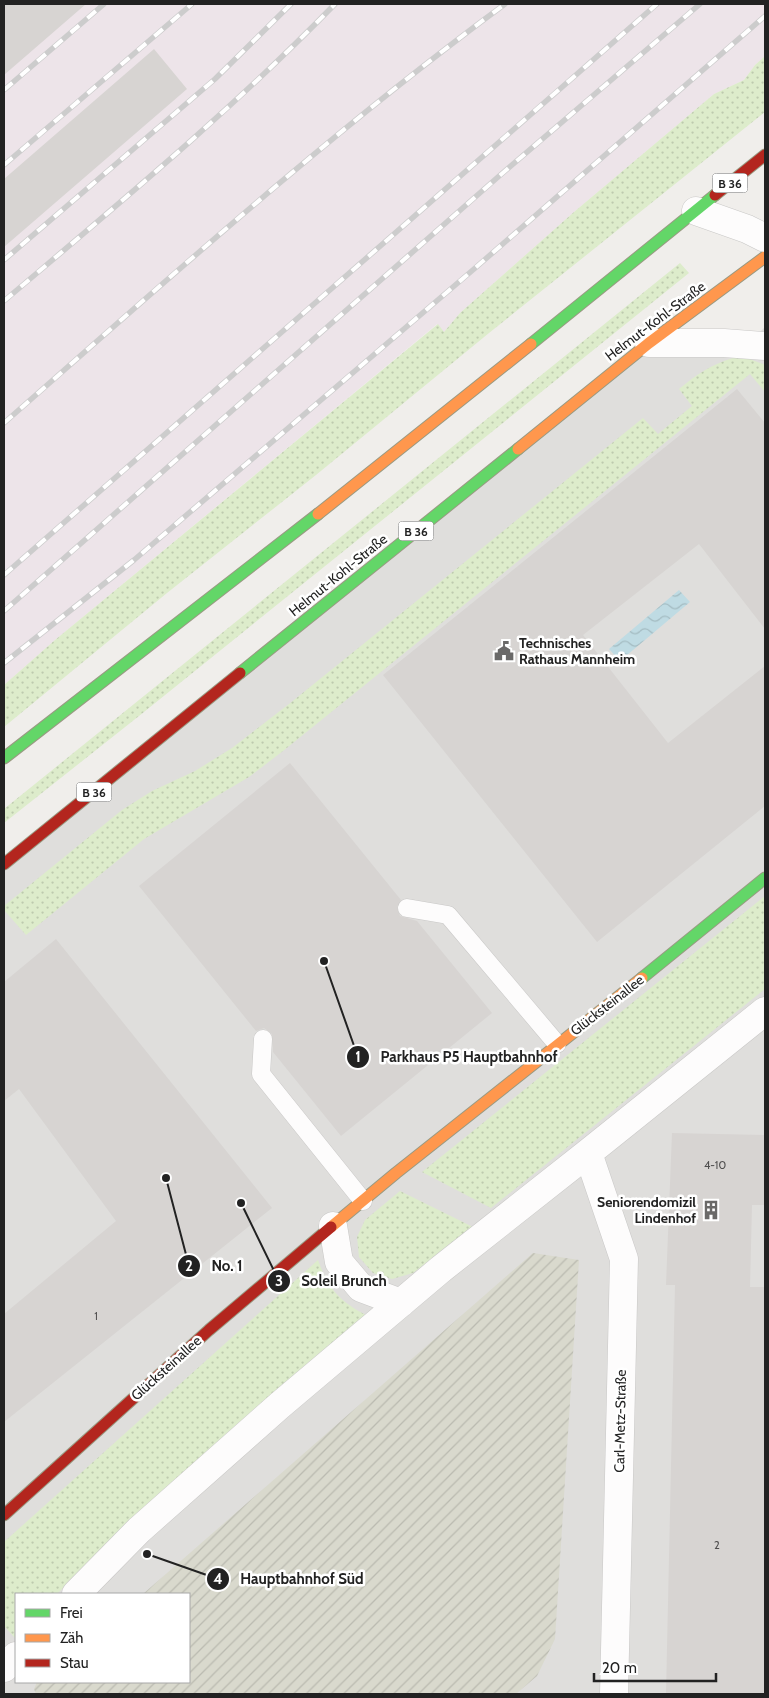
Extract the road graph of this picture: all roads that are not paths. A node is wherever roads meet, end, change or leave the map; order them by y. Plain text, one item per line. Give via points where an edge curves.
1 (765, 155) edge
2 (696, 210) junction
3 (765, 238) edge
4 (765, 257) edge
5 (649, 343) junction
6 (765, 346) edge
7 (4, 758) edge
8 (4, 864) edge
9 (765, 878) edge
10 (407, 908) dead end
11 (765, 1011) edge
12 (263, 1039) dead end
13 (557, 1044) junction
14 (588, 1154) junction
15 (363, 1201) junction
16 (333, 1226) junction
17 (401, 1303) junction
18 (4, 1514) edge
19 (77, 1593) edge
20 (15, 1657) edge
21 (4, 1668) edge
22 (614, 1694) edge

1 - 2 main road, B 36
2 - 3 street
2 - 7 main road, B 36 via 380,466
4 - 5 main road, Helmut-Kohl-Straße / B 36
5 - 6 street
5 - 8 main road, Helmut-Kohl-Straße / B 36
9 - 13 main road, Glücksteinallee
10 - 13 lane via 448,914
11 - 14 street
12 - 15 lane via 261,1074
13 - 15 main road, Glücksteinallee
14 - 17 street
14 - 22 street, Carl-Metz-Straße via 624,1259
15 - 16 main road, Glücksteinallee
16 - 17 street via 339,1262 361,1288
16 - 18 main road, Glücksteinallee via 209,1330
17 - 19 street via 140,1530
20 - 21 street

